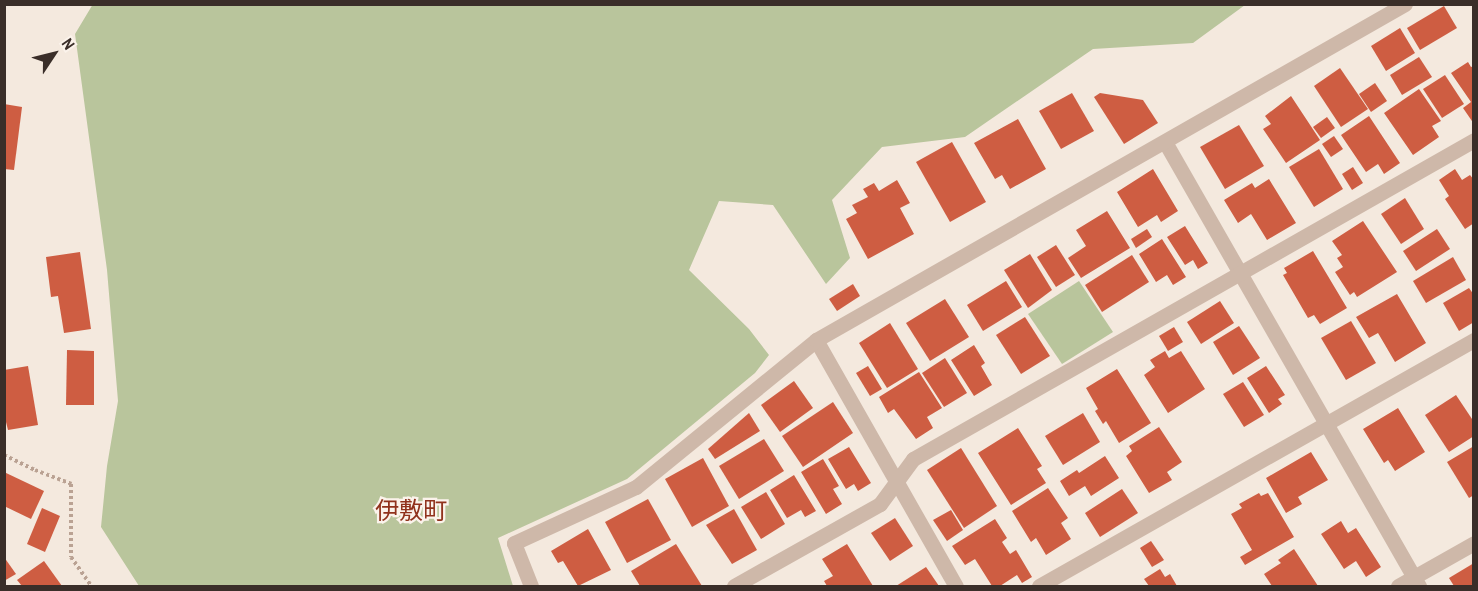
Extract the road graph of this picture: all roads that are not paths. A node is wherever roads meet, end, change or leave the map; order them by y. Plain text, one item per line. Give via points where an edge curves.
1 (1405, 4) edge
2 (1473, 140) edge
3 (1165, 142) junction
4 (1240, 274) junction
5 (816, 339) junction
6 (1473, 340) edge
7 (1326, 423) junction
8 (896, 481) junction
9 (1473, 543) edge
10 (1417, 582) edge
11 (531, 586) edge
12 (734, 586) edge
13 (956, 586) edge
14 (1039, 586) edge
15 (1398, 586) edge

1 - 3 street
2 - 4 street
3 - 4 street
3 - 5 street
4 - 7 street
4 - 8 street via 913,459
5 - 8 street
5 - 11 street via 636,487 514,543
6 - 7 street
7 - 10 street
7 - 14 street
8 - 12 street via 880,504
8 - 13 street
9 - 10 street
10 - 15 street

